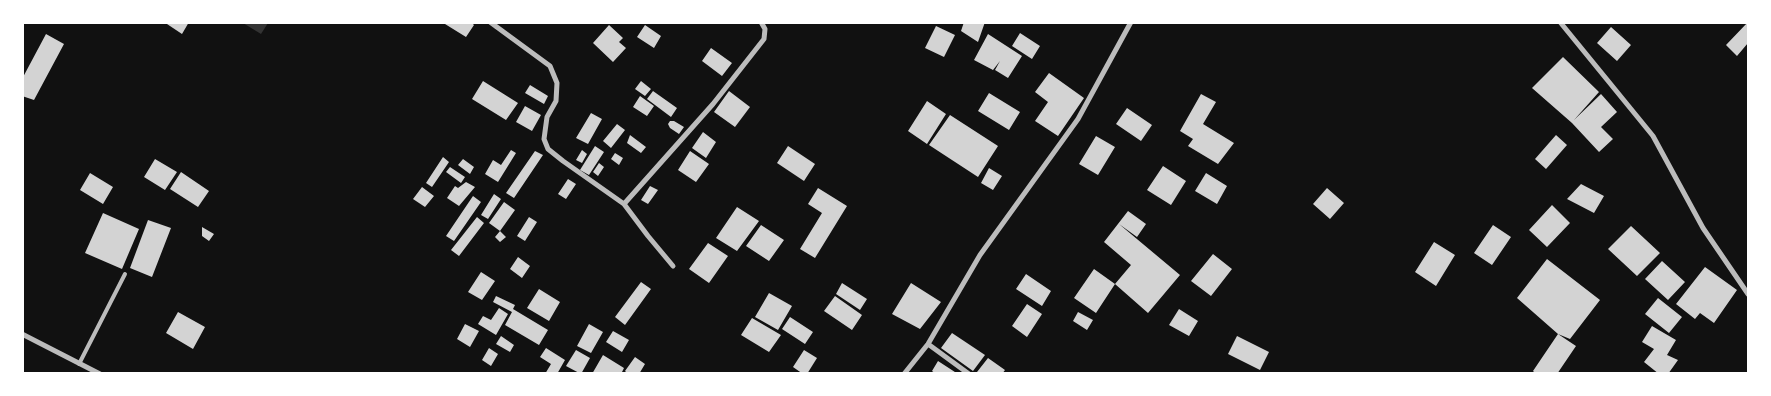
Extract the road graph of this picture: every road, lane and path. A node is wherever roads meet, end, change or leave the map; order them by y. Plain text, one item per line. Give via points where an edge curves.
1 (490, 22) edge
2 (761, 22) edge
3 (1131, 22) edge
4 (1560, 22) edge
5 (624, 204) junction
6 (673, 266) dead end
7 (125, 274) dead end
8 (1748, 294) edge
9 (22, 334) edge
10 (928, 344) junction
11 (80, 364) junction
12 (100, 374) edge
13 (904, 374) edge
14 (969, 374) edge

1 - 5 street via 550,66 557,83 556,101 547,117 544,139 548,149
2 - 5 street via 765,29 764,39 713,104
3 - 10 street via 1078,119 980,255
4 - 8 street via 1653,136 1703,228
5 - 6 street
7 - 11 lane
9 - 11 street
10 - 13 street
10 - 14 street
11 - 12 street

